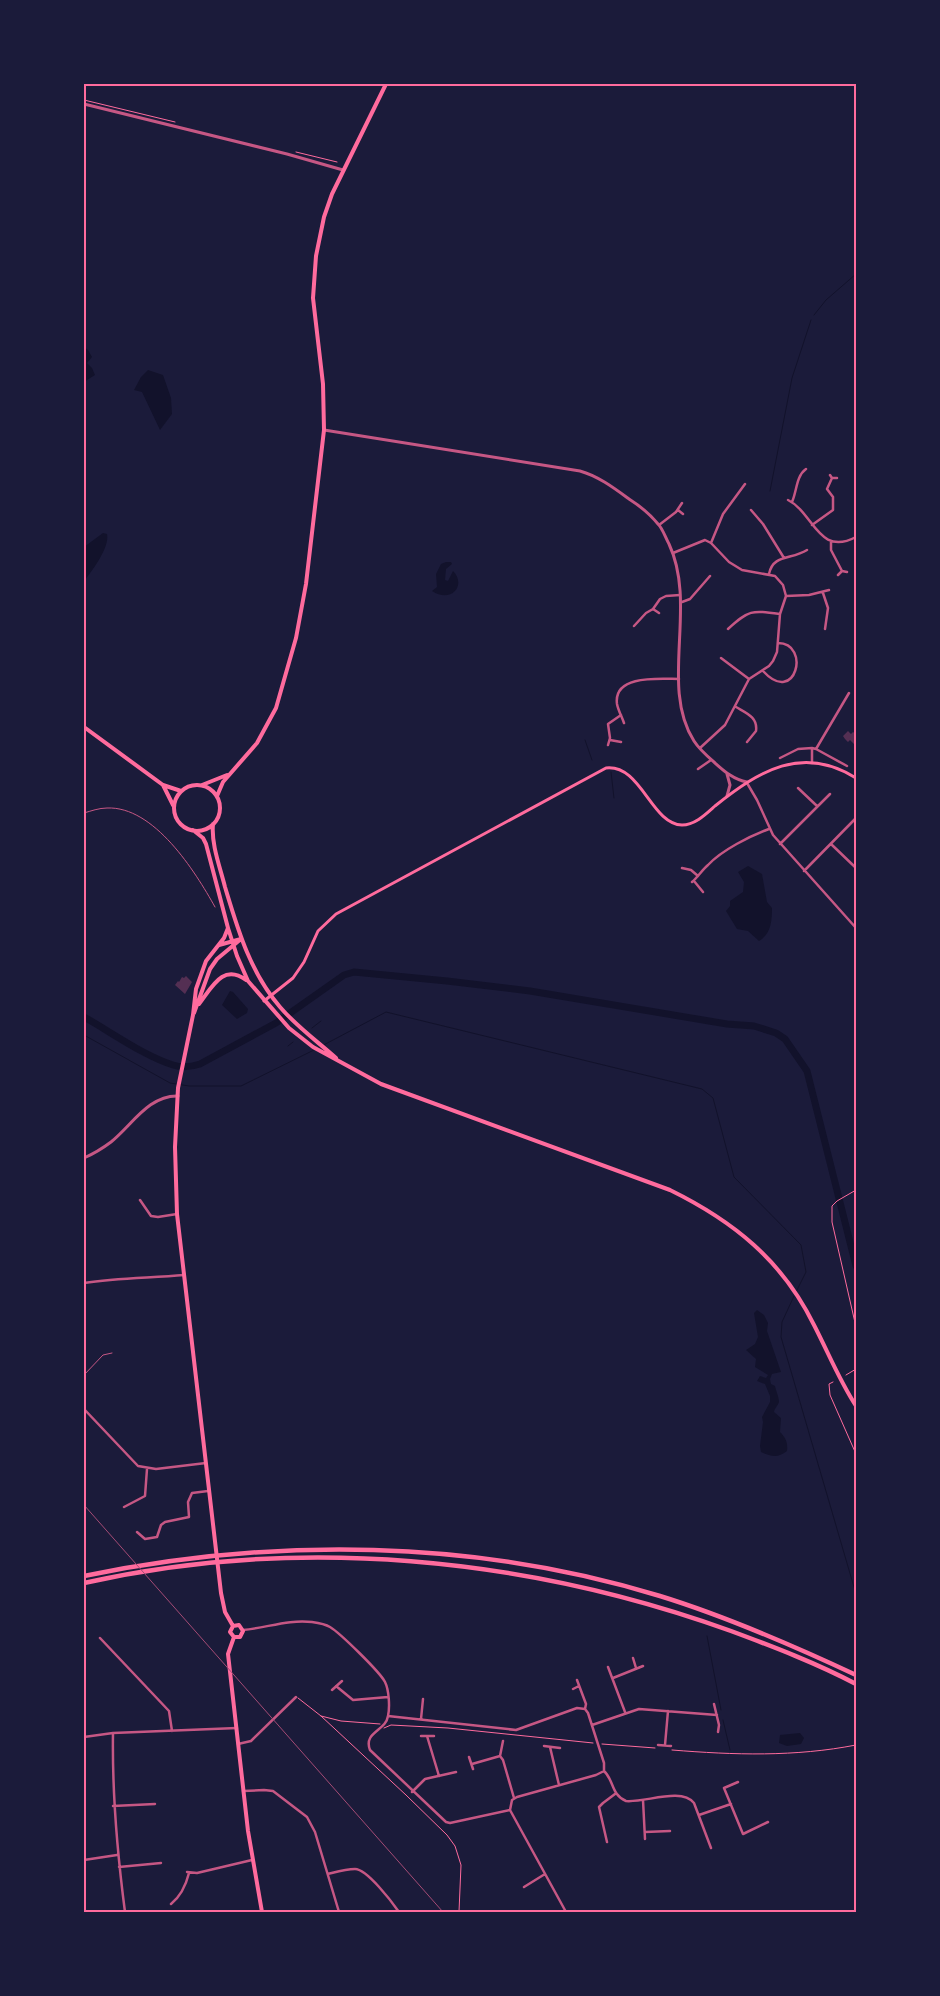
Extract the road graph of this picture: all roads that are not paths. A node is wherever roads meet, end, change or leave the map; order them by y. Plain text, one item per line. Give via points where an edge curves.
1 (386, 84) edge
2 (84, 104) edge
3 (343, 170) junction
4 (324, 430) junction
5 (806, 469) dead end
6 (795, 470) dead end
7 (800, 473) junction
8 (830, 475) dead end
9 (832, 478) junction
10 (837, 478) dead end
11 (745, 484) dead end
12 (735, 498) junction
13 (739, 501) dead end
14 (682, 503) dead end
15 (678, 510) junction
16 (751, 510) dead end
17 (833, 510) junction
18 (683, 514) dead end
19 (837, 514) dead end
20 (756, 516) junction
21 (752, 519) dead end
22 (659, 525) junction
23 (812, 525) junction
24 (856, 537) edge
25 (832, 541) junction
26 (711, 543) junction
27 (806, 550) dead end
28 (673, 553) junction
29 (799, 555) junction
30 (784, 558) junction
31 (802, 560) dead end
32 (842, 571) junction
33 (847, 572) dead end
34 (769, 574) junction
35 (838, 575) dead end
36 (710, 576) dead end
37 (829, 590) dead end
38 (823, 593) junction
39 (682, 595) junction
40 (786, 596) junction
41 (682, 602) junction
42 (653, 609) junction
43 (659, 613) dead end
44 (780, 614) junction
45 (821, 622) dead end
46 (826, 624) junction
47 (634, 626) dead end
48 (728, 629) dead end
49 (825, 629) dead end
50 (778, 643) junction
51 (721, 658) dead end
52 (763, 670) junction
53 (679, 679) junction
54 (750, 679) junction
55 (849, 693) dead end
56 (736, 707) junction
57 (621, 715) junction
58 (624, 723) dead end
59 (84, 726) edge
60 (746, 736) dead end
61 (610, 740) junction
62 (621, 742) dead end
63 (608, 745) dead end
64 (700, 748) junction
65 (814, 748) junction
66 (780, 758) dead end
67 (711, 760) junction
68 (812, 763) junction
69 (847, 766) dead end
70 (698, 769) dead end
71 (727, 773) junction
72 (230, 774) junction
73 (856, 778) edge
74 (747, 782) junction
75 (163, 785) junction
76 (202, 785) junction
77 (798, 788) dead end
78 (181, 791) junction
79 (830, 794) dead end
80 (217, 796) junction
81 (727, 797) junction
82 (174, 806) junction
83 (817, 806) junction
84 (84, 813) edge
85 (856, 818) edge
86 (213, 824) junction
87 (770, 829) junction
88 (193, 830) junction
89 (780, 844) junction
90 (831, 844) junction
91 (682, 868) dead end
92 (856, 868) edge
93 (804, 871) junction
94 (698, 876) junction
95 (703, 892) dead end
96 (215, 907) dead end
97 (228, 928) junction
98 (856, 928) edge
99 (241, 939) junction
100 (234, 943) junction
101 (219, 945) junction
102 (248, 981) junction
103 (271, 996) junction
104 (264, 1001) junction
105 (198, 1005) junction
106 (193, 1015) junction
107 (344, 1064) junction
108 (178, 1096) junction
109 (84, 1158) edge
110 (140, 1200) dead end
111 (177, 1214) junction
112 (184, 1274) junction
113 (84, 1283) edge
114 (112, 1352) dead end
115 (84, 1375) edge
116 (856, 1406) edge
117 (84, 1409) edge
118 (206, 1462) junction
119 (147, 1469) junction
120 (210, 1490) junction
121 (124, 1508) dead end
122 (137, 1532) dead end
123 (84, 1576) edge
124 (84, 1583) edge
125 (233, 1626) junction
126 (243, 1630) junction
127 (234, 1637) junction
128 (100, 1638) dead end
129 (633, 1658) dead end
130 (643, 1666) dead end
131 (608, 1667) dead end
132 (636, 1668) junction
133 (856, 1675) edge
134 (613, 1678) junction
135 (577, 1680) dead end
136 (342, 1681) dead end
137 (856, 1684) edge
138 (336, 1686) junction
139 (580, 1686) junction
140 (573, 1689) dead end
141 (332, 1690) dead end
142 (296, 1697) road end
143 (388, 1697) junction
144 (423, 1699) dead end
145 (714, 1704) dead end
146 (585, 1709) junction
147 (668, 1712) junction
148 (625, 1713) junction
149 (717, 1715) junction
150 (388, 1716) junction
151 (421, 1720) junction
152 (592, 1725) junction
153 (237, 1728) junction
154 (172, 1731) junction
155 (718, 1732) dead end
156 (113, 1733) junction
157 (421, 1736) dead end
158 (427, 1736) junction
159 (434, 1736) dead end
160 (84, 1737) edge
161 (503, 1741) dead end
162 (238, 1744) junction
163 (664, 1745) junction
164 (544, 1746) dead end
165 (659, 1746) road end
166 (671, 1746) dead end
167 (550, 1747) junction
168 (560, 1748) dead end
169 (500, 1756) junction
170 (469, 1757) dead end
171 (472, 1764) junction
172 (473, 1769) dead end
173 (604, 1771) junction
174 (456, 1772) dead end
175 (439, 1776) junction
176 (738, 1782) dead end
177 (559, 1785) junction
178 (244, 1792) junction
179 (412, 1792) junction
180 (616, 1794) junction
181 (514, 1798) junction
182 (643, 1800) junction
183 (155, 1804) dead end
184 (731, 1804) junction
185 (113, 1806) junction
186 (510, 1810) junction
187 (699, 1815) junction
188 (768, 1822) dead end
189 (670, 1831) dead end
190 (645, 1832) junction
191 (645, 1839) dead end
192 (608, 1842) dead end
193 (711, 1848) dead end
194 (117, 1854) junction
195 (84, 1860) edge
196 (252, 1860) junction
197 (161, 1862) dead end
198 (119, 1867) junction
199 (328, 1874) junction
200 (545, 1874) junction
201 (524, 1888) dead end
202 (171, 1904) dead end
203 (125, 1912) edge
204 (262, 1912) edge
205 (339, 1912) edge
206 (399, 1912) edge
207 (566, 1912) edge

1 - 3 highway
2 - 3 street
3 - 4 highway via 318,238 314,274 314,318 323,384
4 - 22 street via 587,473 628,498
4 - 72 highway via 306,584 287,675 266,727
5 - 7 street
6 - 7 street
7 - 23 street via 796,492 790,501
8 - 9 street
9 - 10 street
9 - 17 street via 828,489
11 - 12 street
12 - 13 street
12 - 26 street via 723,514
14 - 15 street
15 - 18 street
15 - 22 street
16 - 20 street
17 - 19 street
17 - 23 street
20 - 21 street
20 - 30 street
22 - 28 street
23 - 25 street via 820,535
24 - 25 street via 844,542
25 - 32 street via 831,550
26 - 28 street via 702,541
26 - 34 street via 729,562 742,570
27 - 29 street
28 - 39 street
29 - 30 street
29 - 31 street
30 - 34 street via 773,563
32 - 33 street
32 - 35 street
34 - 40 street via 781,582
36 - 41 street via 690,599
37 - 38 street
38 - 40 street
38 - 46 street via 828,608
39 - 41 street
39 - 42 street via 662,597
40 - 44 street
41 - 53 street
42 - 43 street
42 - 47 street
44 - 48 street via 752,612
44 - 50 street
45 - 46 street
46 - 49 street
50 - 52 street via 773,661
50 - 52 street via 789,646 794,652 797,661 795,672 782,682 773,680
51 - 54 street
52 - 54 street
53 - 57 street via 642,679 626,685 618,693
53 - 64 street via 684,719
54 - 56 street
55 - 65 street
56 - 60 street via 756,722 756,731 748,740
56 - 64 street via 725,725
57 - 58 street
57 - 61 street via 608,724
59 - 75 highway
61 - 62 street
61 - 63 street
64 - 67 street
65 - 66 street via 798,749
65 - 68 street
65 - 69 street
67 - 70 street
67 - 71 street
68 - 73 main road via 834,767
68 - 74 main road via 778,767
71 - 74 street
71 - 81 street via 730,785
72 - 76 highway
72 - 80 highway
74 - 81 main road
74 - 87 street
75 - 78 highway
75 - 82 highway
76 - 78 highway via 189,786
76 - 80 highway
77 - 83 street
78 - 82 highway
79 - 83 street
80 - 86 highway via 219,812
81 - 103 main road via 694,822 679,824 663,814 627,774 617,768 606,768 336,914 318,931 295,976
82 - 88 highway via 177,820
83 - 89 street
84 - 96 lane via 117,809 146,822 191,867
85 - 90 street
86 - 88 highway via 204,830
86 - 99 highway via 219,866
87 - 89 street
87 - 94 street via 753,835 722,854
88 - 97 highway via 206,844
89 - 93 street
90 - 92 street
90 - 93 street
91 - 94 street
93 - 98 street
94 - 95 street via 693,882
97 - 100 highway
97 - 101 highway
99 - 100 highway
99 - 103 highway
100 - 101 highway
100 - 102 highway
100 - 105 highway via 210,969
101 - 106 highway via 202,968 193,1000
102 - 104 highway
102 - 105 highway via 228,973 219,978
103 - 104 main road
103 - 107 highway via 293,1022
104 - 107 highway via 289,1028
105 - 106 highway
106 - 108 highway
107 - 116 highway via 381,1084 670,1190 700,1205 748,1238 792,1288
108 - 109 street via 154,1102 111,1142
108 - 111 highway via 175,1147
110 - 111 street via 151,1216
111 - 112 highway
112 - 113 street
112 - 118 highway
114 - 115 lane via 103,1355
117 - 119 street via 134,1464
118 - 119 street
118 - 120 highway
119 - 121 street via 145,1496
120 - 122 street via 192,1493 188,1502 189,1518 165,1522 157,1537 145,1539
120 - 125 highway via 221,1592 225,1612
123 - 133 highway via 254,1551 394,1550 503,1561 580,1574 660,1596 783,1641
124 - 137 highway via 182,1566 254,1559 405,1560 450,1564 586,1588 678,1612 766,1644
125 - 126 highway via 239,1625
125 - 127 highway via 230,1632
126 - 127 highway via 241,1636
126 - 143 street via 309,1621 332,1628 382,1676
127 - 153 highway via 228,1654
128 - 154 street via 169,1711
129 - 132 street
130 - 132 street
131 - 134 street
132 - 134 street
134 - 148 street
135 - 139 street
136 - 138 street
138 - 141 street
138 - 143 street via 349,1699
139 - 140 street
139 - 146 street
142 - 162 street via 251,1741
143 - 150 street
144 - 151 street
145 - 149 street
146 - 151 street via 577,1708 516,1730
146 - 152 street
147 - 148 street via 639,1709
147 - 149 street
147 - 163 street
148 - 152 street
149 - 155 street
150 - 151 street
150 - 179 street via 368,1744 370,1750
152 - 173 street
153 - 154 street
153 - 162 highway
154 - 156 street
156 - 160 street
156 - 185 street
157 - 158 street
158 - 159 street
158 - 175 street
161 - 169 street
162 - 178 highway
163 - 165 street
163 - 166 street
164 - 167 street
167 - 168 street
167 - 177 street
169 - 171 street
169 - 181 street
170 - 171 street
171 - 172 street
173 - 177 street
173 - 180 street
174 - 175 street
175 - 179 street via 425,1779
176 - 184 street via 724,1788
177 - 181 street
178 - 196 highway
178 - 199 street via 273,1791 307,1817
179 - 186 street via 450,1824
180 - 182 street via 628,1801
180 - 192 street via 599,1807
181 - 186 street
182 - 187 street via 685,1796 692,1801
182 - 190 street
183 - 185 street
184 - 187 street
184 - 188 street via 743,1834
185 - 194 street
186 - 200 street
187 - 193 street
189 - 190 street
190 - 191 street
194 - 195 street
194 - 198 street
196 - 202 street via 188,1872 184,1888
196 - 204 highway
197 - 198 street
198 - 203 street
199 - 205 street
199 - 206 street via 360,1870
200 - 201 street
200 - 207 street

